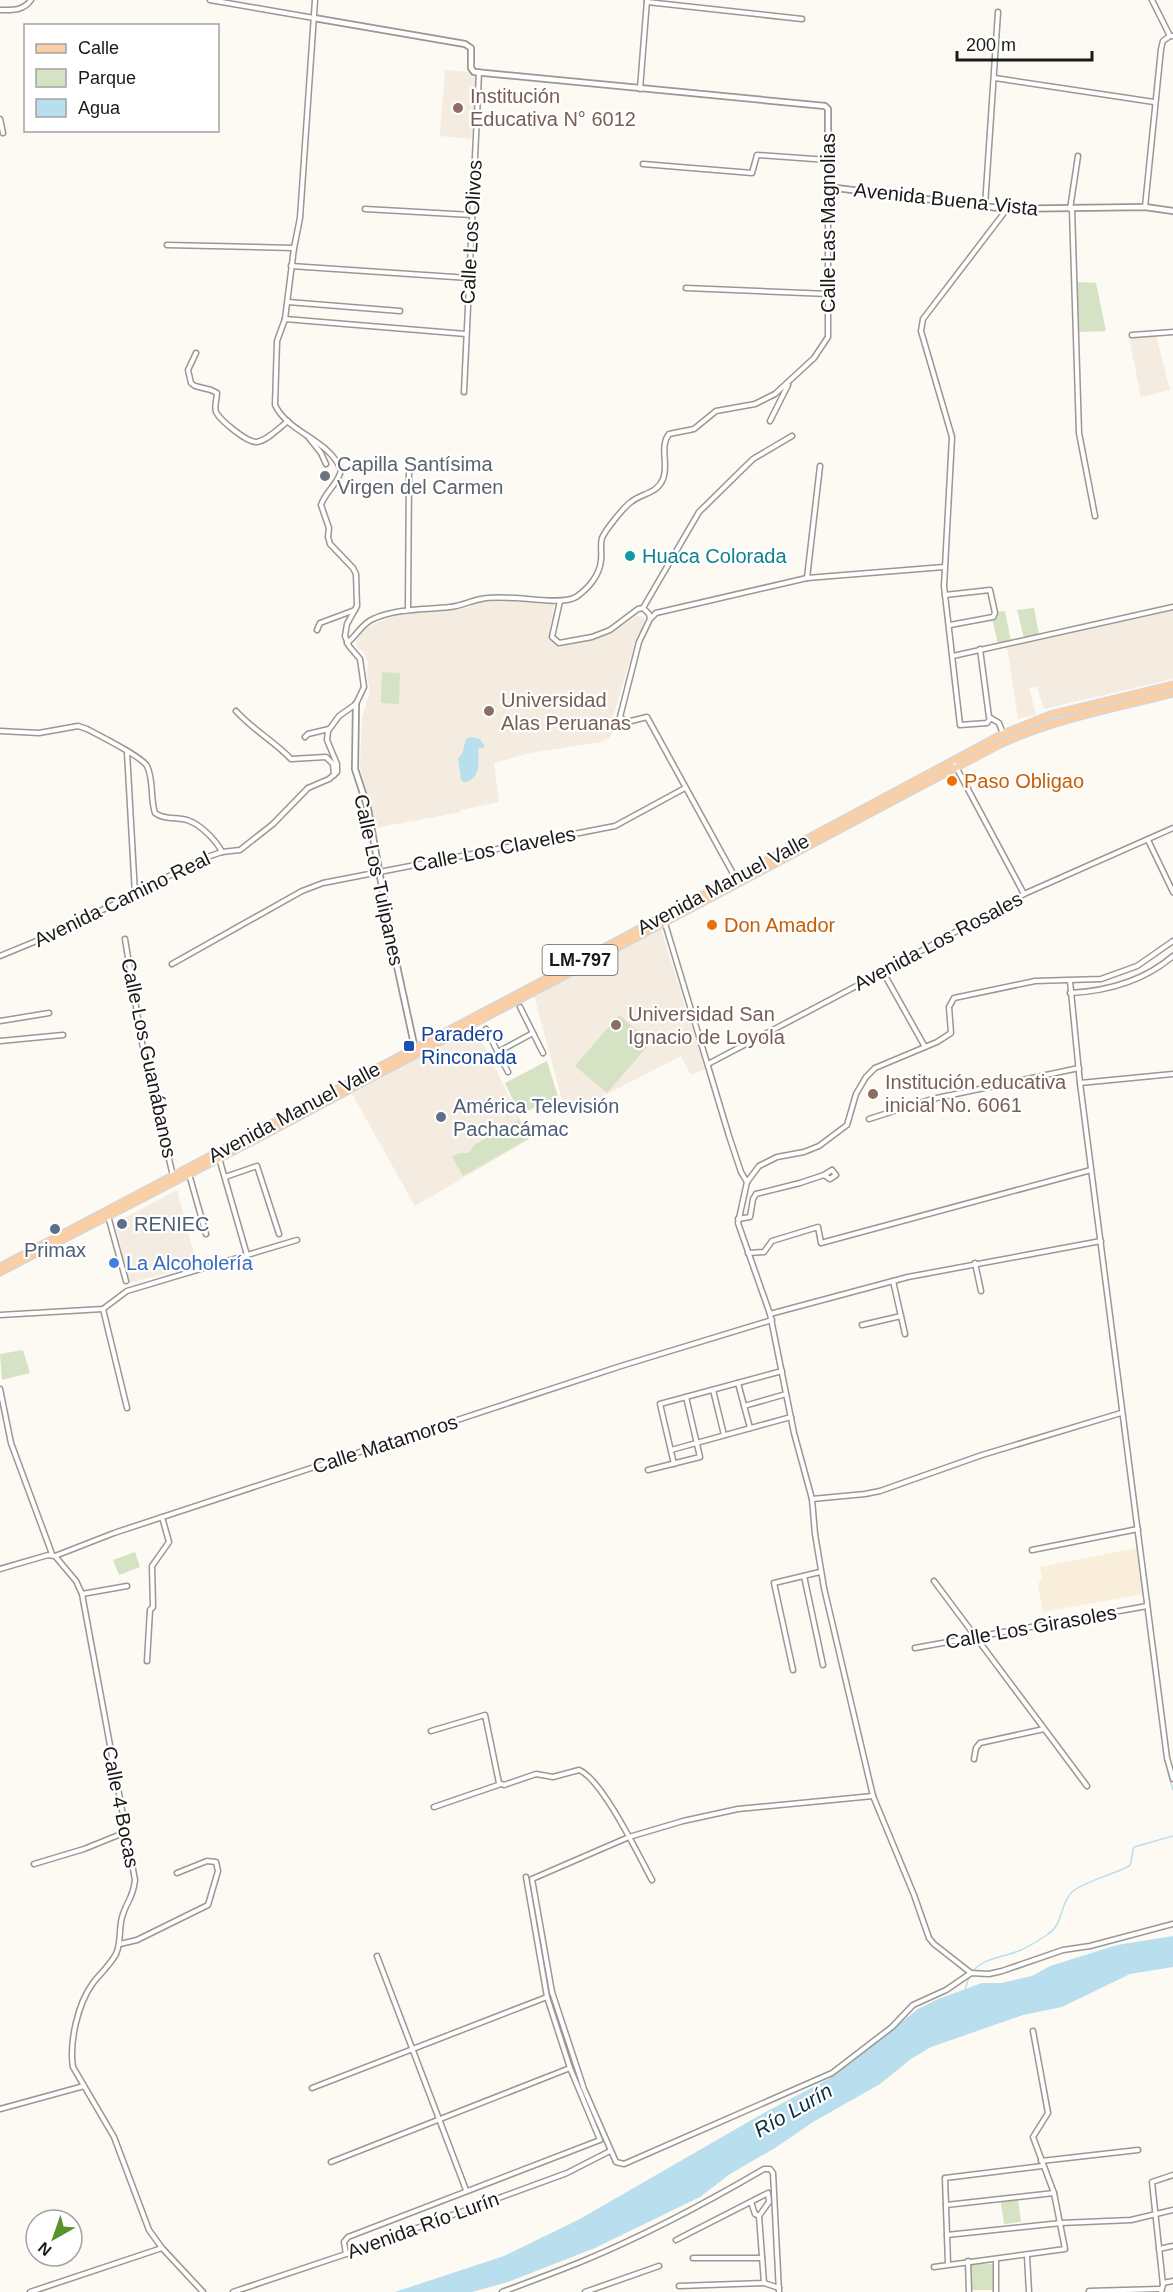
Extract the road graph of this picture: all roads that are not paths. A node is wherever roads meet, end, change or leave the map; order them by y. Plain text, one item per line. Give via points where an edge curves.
1 (32, 0) edge
2 (210, 0) edge
3 (315, 0) edge
4 (1152, 0) edge
5 (647, 1) edge
6 (0, 10) edge
7 (998, 12) dead end
8 (314, 18) junction
9 (802, 19) dead end
10 (1172, 36) edge
11 (479, 72) junction
12 (995, 78) junction
13 (640, 89) junction
14 (1154, 102) junction
15 (0, 119) edge
16 (3, 133) dead end
17 (1078, 156) dead end
18 (828, 160) junction
19 (643, 164) dead end
20 (828, 187) junction
21 (985, 206) junction
22 (1145, 207) junction
23 (1007, 208) junction
24 (365, 209) dead end
25 (1071, 209) junction
26 (1173, 211) edge
27 (472, 215) junction
28 (167, 245) dead end
29 (294, 248) junction
30 (291, 266) junction
31 (469, 278) junction
32 (686, 288) dead end
33 (829, 294) junction
34 (288, 302) junction
35 (400, 311) dead end
36 (285, 319) junction
37 (1173, 332) edge
38 (466, 334) junction
39 (1132, 334) dead end
40 (196, 353) dead end
41 (792, 380) junction
42 (464, 392) dead end
43 (288, 421) junction
44 (770, 421) dead end
45 (307, 436) junction
46 (792, 436) dead end
47 (326, 464) dead end
48 (820, 466) dead end
49 (409, 471) dead end
50 (1095, 516) dead end
51 (944, 567) junction
52 (807, 578) junction
53 (945, 595) junction
54 (560, 601) junction
55 (1173, 607) edge
56 (643, 608) junction
57 (356, 609) junction
58 (408, 609) junction
59 (650, 619) junction
60 (950, 626) junction
61 (317, 630) dead end
62 (347, 643) junction
63 (980, 649) junction
64 (952, 656) junction
65 (1173, 685) edge
66 (1173, 693) edge
67 (356, 704) junction
68 (236, 711) dead end
69 (990, 719) junction
70 (329, 729) junction
71 (0, 731) edge
72 (1003, 734) junction
73 (305, 737) dead end
74 (127, 752) junction
75 (954, 764) junction
76 (334, 776) junction
77 (685, 788) junction
78 (1173, 828) edge
79 (1148, 840) junction
80 (222, 852) junction
81 (379, 871) junction
82 (736, 880) junction
83 (1173, 892) edge
84 (135, 894) junction
85 (1024, 894) junction
86 (663, 919) junction
87 (125, 939) dead end
88 (1173, 940) edge
89 (0, 956) edge
90 (1173, 956) edge
91 (172, 964) dead end
92 (883, 972) junction
93 (1070, 981) junction
94 (1070, 993) junction
95 (520, 1007) dead end
96 (49, 1013) dead end
97 (0, 1021) edge
98 (486, 1029) dead end
99 (533, 1032) junction
100 (63, 1035) dead end
101 (0, 1041) edge
102 (925, 1047) junction
103 (415, 1051) junction
104 (498, 1052) junction
105 (543, 1053) dead end
106 (708, 1064) junction
107 (1079, 1068) junction
108 (508, 1072) dead end
109 (1173, 1074) edge
110 (1080, 1083) junction
111 (869, 1119) dead end
112 (219, 1158) junction
113 (1091, 1170) junction
114 (189, 1174) junction
115 (824, 1175) dead end
116 (173, 1176) junction
117 (225, 1177) junction
118 (747, 1182) junction
119 (108, 1214) junction
120 (738, 1219) junction
121 (206, 1234) dead end
122 (279, 1234) dead end
123 (297, 1240) dead end
124 (1101, 1240) junction
125 (748, 1253) junction
126 (246, 1255) junction
127 (975, 1263) junction
128 (0, 1267) edge
129 (0, 1272) edge
130 (126, 1281) dead end
131 (893, 1281) junction
132 (981, 1291) dead end
133 (103, 1309) junction
134 (770, 1314) junction
135 (0, 1315) edge
136 (901, 1316) junction
137 (772, 1320) junction
138 (862, 1325) dead end
139 (905, 1334) dead end
140 (782, 1371) junction
141 (738, 1383) junction
142 (0, 1389) edge
143 (713, 1390) junction
144 (786, 1394) junction
145 (686, 1397) junction
146 (744, 1406) junction
147 (127, 1408) dead end
148 (1121, 1413) junction
149 (791, 1417) junction
150 (750, 1428) junction
151 (724, 1435) junction
152 (697, 1443) junction
153 (671, 1450) junction
154 (674, 1464) junction
155 (648, 1470) dead end
156 (812, 1499) junction
157 (162, 1517) junction
158 (1138, 1529) junction
159 (1032, 1550) dead end
160 (53, 1555) junction
161 (0, 1569) edge
162 (820, 1572) junction
163 (804, 1576) junction
164 (934, 1581) dead end
165 (127, 1586) dead end
166 (82, 1594) junction
167 (1148, 1606) junction
168 (975, 1638) junction
169 (915, 1648) dead end
170 (147, 1661) dead end
171 (823, 1665) dead end
172 (793, 1670) dead end
173 (1044, 1729) junction
174 (431, 1731) dead end
175 (974, 1760) dead end
176 (1173, 1779) edge
177 (501, 1784) junction
178 (1087, 1786) dead end
179 (873, 1796) junction
180 (434, 1807) dead end
181 (126, 1832) junction
182 (628, 1837) junction
183 (34, 1864) dead end
184 (177, 1873) dead end
185 (526, 1877) dead end
186 (652, 1880) dead end
187 (1173, 1924) edge
188 (120, 1944) junction
189 (377, 1956) dead end
190 (971, 1972) junction
191 (547, 1997) junction
192 (1033, 2031) dead end
193 (412, 2050) junction
194 (570, 2068) junction
195 (84, 2086) junction
196 (312, 2088) dead end
197 (0, 2109) edge
198 (439, 2120) junction
199 (1137, 2150) dead end
200 (610, 2151) junction
201 (331, 2162) dead end
202 (1041, 2164) junction
203 (1173, 2175) edge
204 (466, 2190) junction
205 (1054, 2193) junction
206 (751, 2202) junction
207 (946, 2205) junction
208 (1173, 2210) edge
209 (1155, 2214) junction
210 (759, 2216) junction
211 (1061, 2223) junction
212 (947, 2235) junction
213 (676, 2240) dead end
214 (1173, 2246) edge
215 (162, 2248) junction
216 (1159, 2249) junction
217 (346, 2254) junction
218 (1027, 2256) junction
219 (693, 2258) dead end
220 (762, 2258) junction
221 (996, 2260) junction
222 (968, 2261) junction
223 (948, 2264) junction
224 (659, 2266) dead end
225 (934, 2267) dead end
226 (1173, 2281) edge
227 (764, 2283) junction
228 (1163, 2283) junction
229 (680, 2286) dead end
230 (779, 2290) edge
231 (1160, 2290) edge
232 (1089, 2291) edge
233 (1106, 2291) edge
234 (30, 2292) edge
235 (203, 2292) edge
236 (233, 2292) edge
237 (501, 2292) edge
238 (585, 2292) edge
239 (969, 2292) edge
240 (996, 2292) edge
241 (1029, 2292) edge

1 - 6 street via 19,9
2 - 8 street
3 - 8 street
4 - 10 street
5 - 9 street
5 - 13 street
7 - 12 street
8 - 11 street via 465,44 471,48 471,68
8 - 29 street via 300,218
10 - 14 street via 1164,40 1161,49
11 - 13 street
11 - 27 street, Calle Los Olivos
12 - 14 street
12 - 21 street
13 - 18 street, Calle Las Magnolias via 825,106
14 - 22 street
15 - 16 street
17 - 25 street
18 - 19 street via 757,155 752,173
18 - 20 street, Calle Las Magnolias
20 - 21 street, Avenida Buena Vista
20 - 33 street, Calle Las Magnolias
21 - 23 street, Avenida Buena Vista
22 - 25 street, Avenida Buena Vista
22 - 26 street, Avenida Buena Vista
23 - 25 street, Avenida Buena Vista
23 - 51 street via 923,319 921,331 952,437
24 - 27 street
25 - 50 street via 1079,433
27 - 31 street, Calle Los Olivos
28 - 29 street
29 - 30 street
30 - 31 street
30 - 34 street
31 - 38 street, Calle Los Olivos
32 - 33 street
33 - 41 street, Calle Las Magnolias via 828,337
34 - 35 street
34 - 36 street
36 - 38 street
36 - 43 street via 277,341 275,405
37 - 39 street
38 - 42 street, Calle Los Olivos
40 - 43 street via 188,370 191,382 195,387 217,393 217,414 237,433 250,442 258,442
41 - 44 street
41 - 54 street via 754,404 716,411 694,429 669,434 664,443 664,477 658,487 628,505 602,538 601,563 585,589
43 - 45 street
45 - 47 street
45 - 57 street via 317,441 340,468 340,476 321,505 330,544 356,574
46 - 56 street via 753,459 699,512
48 - 52 street
49 - 58 street
51 - 52 street
51 - 53 street
52 - 59 street via 656,613
53 - 60 street
53 - 60 street via 990,590 995,613 993,617
54 - 56 street via 552,637 559,643 610,630
54 - 58 street via 482,598 448,608
55 - 63 street
56 - 59 street
57 - 61 street via 320,622
57 - 62 street via 347,624
58 - 62 street via 374,619
59 - 77 street via 639,642 620,713 627,722 647,717
60 - 64 street
62 - 67 street via 361,662 364,687
63 - 64 street
63 - 69 street
64 - 69 street via 960,725 987,723
65 - 72 main road, Avenida Manuel Valle / LM-797 via 1053,714
66 - 75 main road, Avenida Manuel Valle / LM-797 via 1062,720
67 - 70 street
67 - 81 street, Calle Los Tulipanes via 355,769 368,809
68 - 76 street via 291,759 326,757 334,767
69 - 72 street via 999,723
70 - 73 street
70 - 76 street via 327,740 338,768
71 - 74 street via 39,733 78,726
72 - 75 main road, Avenida Manuel Valle / LM-797
74 - 80 street via 147,766 155,813 188,820
74 - 84 street
75 - 82 main road, Avenida Manuel Valle / LM-797
75 - 85 street
76 - 80 street, Avenida Camino Real via 308,788 246,846
77 - 81 street, Calle Los Claveles via 615,826
77 - 82 street
78 - 79 street, Avenida Los Rosales
79 - 83 street
79 - 85 street, Avenida Los Rosales
80 - 84 street, Avenida Camino Real
81 - 91 street, Calle Los Claveles via 302,891
81 - 103 street, Calle Los Tulipanes
82 - 86 main road, Avenida Manuel Valle / LM-797
84 - 89 street, Avenida Camino Real
85 - 92 street, Avenida Los Rosales
86 - 103 main road, Avenida Manuel Valle / LM-797
86 - 106 street
87 - 116 street, Calle Los Guanábanos via 142,1043
88 - 93 street via 1137,966 1101,979
90 - 94 street via 1142,977 1107,989
92 - 102 street
92 - 106 street, Avenida Los Rosales
93 - 94 street
93 - 102 street via 1035,981 954,998 949,1007 951,1033
94 - 107 street
95 - 99 street
96 - 97 street
98 - 104 street
99 - 104 street
99 - 105 street
100 - 101 street
102 - 118 street via 875,1068 856,1094 847,1125 812,1150 766,1161
103 - 112 main road, Avenida Manuel Valle / LM-797
103 - 116 main road, Avenida Manuel Valle / LM-797
104 - 108 street
106 - 118 street
107 - 110 street
107 - 111 street via 932,1099
109 - 110 street
110 - 113 street
112 - 114 main road, Avenida Manuel Valle / LM-797
112 - 117 street
113 - 124 street
113 - 125 street via 821,1243 818,1227 772,1241 764,1252
114 - 119 main road, Avenida Manuel Valle / LM-797
114 - 121 street
115 - 120 street via 756,1194 750,1217
116 - 119 main road, Avenida Manuel Valle / LM-797
117 - 122 street via 257,1166
117 - 126 street
118 - 120 street
119 - 128 main road, Avenida Manuel Valle / LM-797
119 - 129 main road, Avenida Manuel Valle / LM-797
119 - 130 street
120 - 125 street
123 - 126 street
124 - 127 street
124 - 148 street
125 - 134 street
126 - 133 street via 128,1291
127 - 131 street
127 - 132 street
131 - 134 street
131 - 136 street
133 - 135 street
133 - 147 street
134 - 137 street
136 - 138 street
136 - 139 street
137 - 140 street
137 - 157 street, Calle Matamoros
140 - 141 street
140 - 144 street
141 - 143 street
141 - 146 street
142 - 160 street, Calle 4 Bocas via 11,1443
143 - 145 street
143 - 151 street
144 - 146 street
144 - 149 street
145 - 152 street
145 - 153 street via 660,1404
146 - 150 street
148 - 156 street via 880,1491
148 - 158 street
149 - 150 street
149 - 156 street
150 - 151 street
151 - 152 street
152 - 153 street
152 - 154 street via 700,1457
153 - 154 street
154 - 155 street
156 - 162 street
157 - 160 street, Calle Matamoros
157 - 170 street via 169,1542 152,1566 153,1607
158 - 159 street
158 - 167 street
160 - 161 street, Calle Matamoros
160 - 166 street, Calle 4 Bocas
162 - 163 street
162 - 179 street
163 - 171 street
163 - 172 street via 774,1583
164 - 168 street
165 - 166 street
166 - 181 street, Calle 4 Bocas
167 - 168 street, Calle Los Girasoles
167 - 176 street
168 - 169 street, Calle Los Girasoles
168 - 173 street
173 - 175 street via 980,1743
173 - 178 street
174 - 177 street via 485,1715
177 - 180 street
177 - 182 street via 536,1774 553,1776 581,1770 596,1782
179 - 182 street via 738,1809
179 - 190 street via 929,1938
181 - 183 street
181 - 188 street, Calle 4 Bocas via 135,1880 132,1898 122,1917
182 - 186 street
182 - 200 street via 538,1875 531,1882 552,1992 584,2089
184 - 188 street via 210,1860 216,1862 218,1870 208,1905 137,1940
185 - 191 street
187 - 190 street via 1063,1950 1002,1971
188 - 195 street, Calle 4 Bocas via 87,1992 77,2017 72,2061
189 - 193 street
190 - 200 street via 946,1990 913,2005 892,2027 828,2075 624,2164 616,2162
191 - 193 street
191 - 194 street
192 - 202 street via 1048,2109 1033,2136
193 - 196 street
193 - 198 street
194 - 198 street
194 - 204 street via 600,2140
195 - 197 street
195 - 215 street, Calle 4 Bocas via 114,2137 144,2220
198 - 201 street
198 - 204 street
199 - 202 street
200 - 217 street, Avenida Río Lurín via 567,2173
202 - 205 street
202 - 207 street via 945,2178
203 - 209 street via 1152,2181
204 - 217 street via 348,2237 344,2242
205 - 207 street
205 - 211 street
206 - 210 street
206 - 210 street via 768,2193 769,2202
206 - 213 street
207 - 212 street
208 - 209 street
209 - 211 street via 1131,2220
209 - 216 street
210 - 220 street
211 - 212 street
211 - 218 street via 1064,2250
212 - 223 street
214 - 216 street
215 - 234 street
215 - 235 street, Calle 4 Bocas
216 - 228 street
217 - 236 street, Avenida Río Lurín
218 - 221 street
218 - 241 street
219 - 220 street
220 - 227 street
221 - 222 street
221 - 240 street
222 - 223 street
222 - 239 street
223 - 225 street
224 - 238 street
226 - 228 street
227 - 229 street
227 - 230 street
228 - 231 street
230 - 237 street via 773,2173 764,2169 633,2239
231 - 233 street
232 - 233 street

